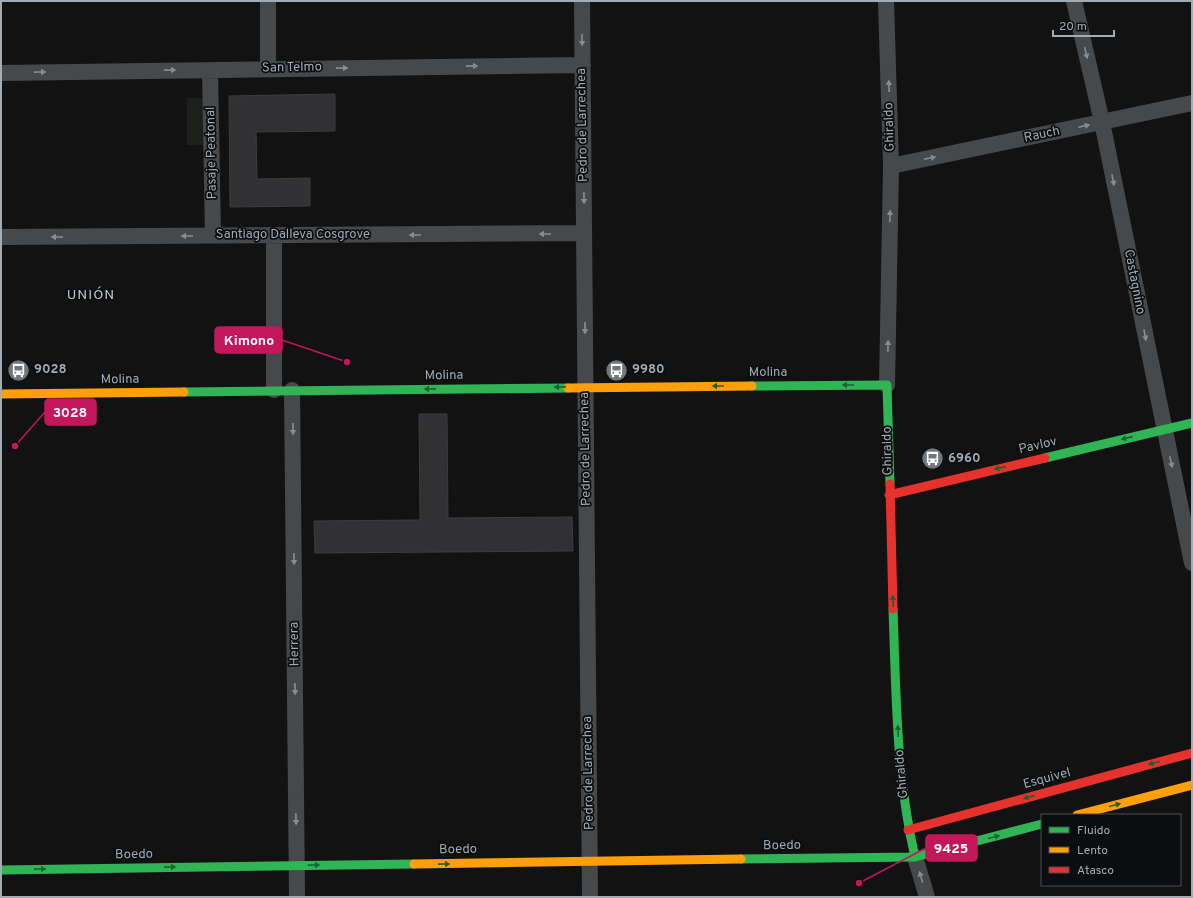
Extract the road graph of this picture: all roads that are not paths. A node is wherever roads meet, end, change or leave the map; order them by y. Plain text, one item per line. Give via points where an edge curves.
1 (268, 1) edge
2 (582, 1) edge
3 (886, 1) edge
4 (1074, 1) edge
5 (582, 65) junction
6 (268, 69) junction
7 (210, 70) junction
8 (1, 73) edge
9 (1192, 104) edge
10 (1102, 122) junction
11 (891, 166) junction
12 (584, 233) junction
13 (213, 236) junction
14 (274, 236) junction
15 (1, 237) edge
16 (887, 385) junction
17 (586, 387) junction
18 (274, 390) junction
19 (292, 390) junction
20 (1, 394) edge
21 (1192, 423) edge
22 (1164, 430) junction
23 (889, 495) junction
24 (1192, 563) edge
25 (1192, 753) edge
26 (1192, 785) edge
27 (1081, 814) edge
28 (1041, 824) edge
29 (908, 830) junction
30 (915, 857) junction
31 (590, 862) junction
32 (297, 865) junction
33 (1, 870) edge
34 (297, 897) edge
35 (590, 897) edge
36 (927, 897) edge

1 - 6 street
2 -> 5 street, Pedro de Larrechea
11 -> 3 street, Ghiraldo
4 -> 10 street, Castagnino
6 -> 5 street, San Telmo
5 -> 12 street, Pedro de Larrechea
6 - 7 street, San Telmo
8 -> 7 street, San Telmo
7 - 13 street, Pasaje Peatonal
9 - 10 street, Rauch
11 -> 10 street, Rauch
10 -> 22 street, Castagnino
16 -> 11 street, Ghiraldo
12 -> 14 street, Santiago Dalleva Cosgrove
12 -> 17 street, Pedro de Larrechea
13 - 14 street, Santiago Dalleva Cosgrove
13 -> 15 street, Santiago Dalleva Cosgrove
14 - 18 street
16 -> 17 street, Molina
16 - 23 street, Ghiraldo
17 -> 19 street, Molina
17 - 31 street, Pedro de Larrechea
18 - 19 street, Molina
18 - 20 street, Molina
19 -> 32 street, Herrera
21 - 22 street, Pavlov
22 -> 23 street, Pavlov
22 -> 24 street, Castagnino
29 -> 23 street, Ghiraldo via 900,770
25 -> 29 street, Esquivel
27 -> 26 street
30 -> 28 street
29 - 30 street, Ghiraldo
30 - 31 street, Boedo
36 -> 30 street, Ghiraldo
32 -> 31 street, Boedo
31 - 35 street, Pedro de Larrechea
33 -> 32 street, Boedo
32 - 34 street, Herrera

